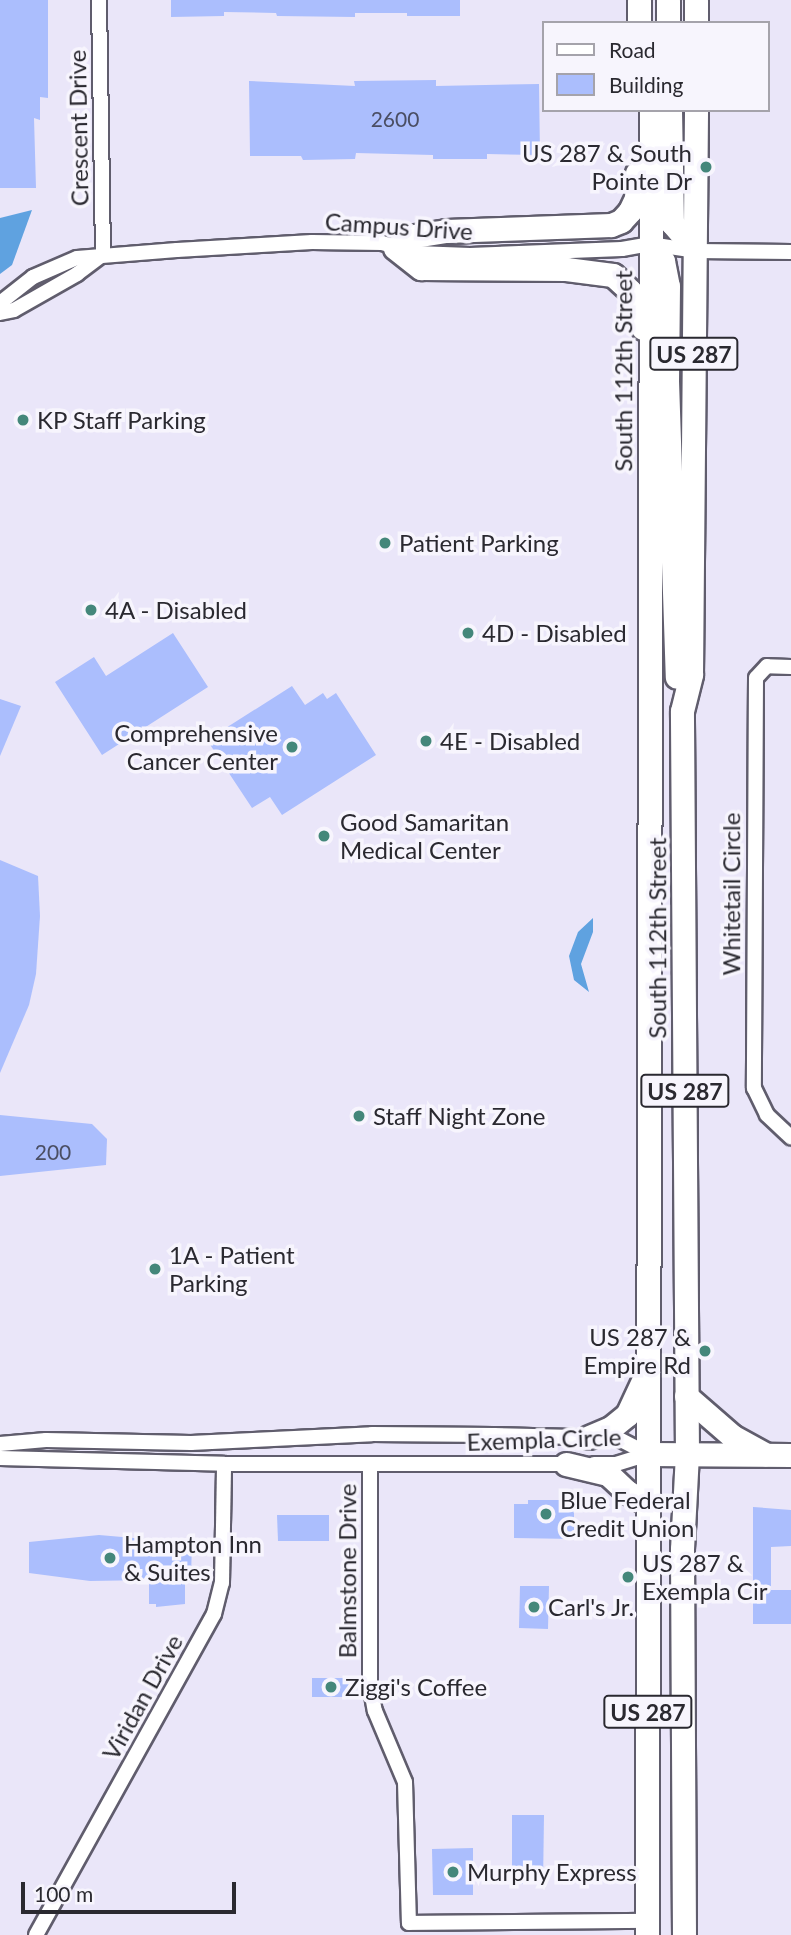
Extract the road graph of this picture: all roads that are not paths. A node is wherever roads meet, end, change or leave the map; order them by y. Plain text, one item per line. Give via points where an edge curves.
1 (99, 0) edge
2 (639, 0) edge
3 (651, 0) edge
4 (668, 0) edge
5 (695, 0) edge
6 (639, 21) edge
7 (651, 21) edge
8 (668, 21) edge
9 (696, 21) edge
10 (638, 112) edge
11 (651, 112) edge
12 (670, 112) edge
13 (696, 112) edge
14 (650, 244) junction
15 (396, 248) junction
16 (696, 251) junction
17 (791, 253) edge
18 (103, 255) junction
19 (0, 303) edge
20 (0, 313) edge
21 (649, 351) junction
22 (791, 667) edge
23 (682, 711) junction
24 (791, 1137) edge
25 (648, 1369) junction
26 (686, 1396) junction
27 (589, 1437) junction
28 (0, 1444) edge
29 (648, 1454) junction
30 (687, 1455) junction
31 (767, 1455) junction
32 (791, 1455) edge
33 (0, 1458) edge
34 (224, 1464) junction
35 (370, 1464) junction
36 (566, 1464) junction
37 (648, 1504) junction
38 (647, 1928) edge
39 (36, 1935) edge
40 (684, 1935) edge

1 - 18 street, Crescent Drive
2 - 6 main road
3 - 7 main road
4 - 8 main road
5 - 9 main road
10 - 15 main road via 636,198 621,221 446,231 414,236
11 - 14 main road, South 112th Street / US 287
12 - 16 main road via 672,223
13 - 16 main road, South 112th Street / US 287
14 - 15 street, Campus Drive via 470,256
14 - 16 street, Campus Drive
14 - 21 main road, South 112th Street / US 287
14 - 23 main road via 663,261 668,286 672,593
15 - 18 street, Campus Drive via 382,243 312,242
15 - 21 main road via 421,268 566,269 613,275 634,298
16 - 17 street, Campus Drive
16 - 23 main road, South 112th Street / US 287 via 691,674
18 - 19 street via 57,265
18 - 20 street via 77,274
21 - 25 main road, South 112th Street / US 287
22 - 24 street, Whitetail Circle via 767,666 756,678 754,1088 767,1115
23 - 26 main road, South 112th Street / US 287
25 - 27 main road via 627,1415
25 - 29 main road, South 112th Street / US 287
26 - 30 main road, South 112th Street / US 287
26 - 31 main road via 732,1436
27 - 28 street, Exempla Circle via 372,1434 191,1443 46,1440
27 - 29 street, Exempla Circle via 617,1438
29 - 30 main road
29 - 36 street, Exempla Circle via 616,1464
29 - 37 main road, South 112th Street / US 287
30 - 31 main road
30 - 40 main road, South 112th Street / US 287 via 682,1549
31 - 32 main road
33 - 34 street, Exempla Circle
34 - 35 street, Exempla Circle
34 - 39 street, Viridan Drive via 222,1583 214,1614
35 - 36 street, Exempla Circle
35 - 38 street, Balmstone Drive via 370,1684 375,1711 405,1782 409,1923
36 - 37 main road via 608,1474
37 - 38 main road, South 112th Street / US 287

